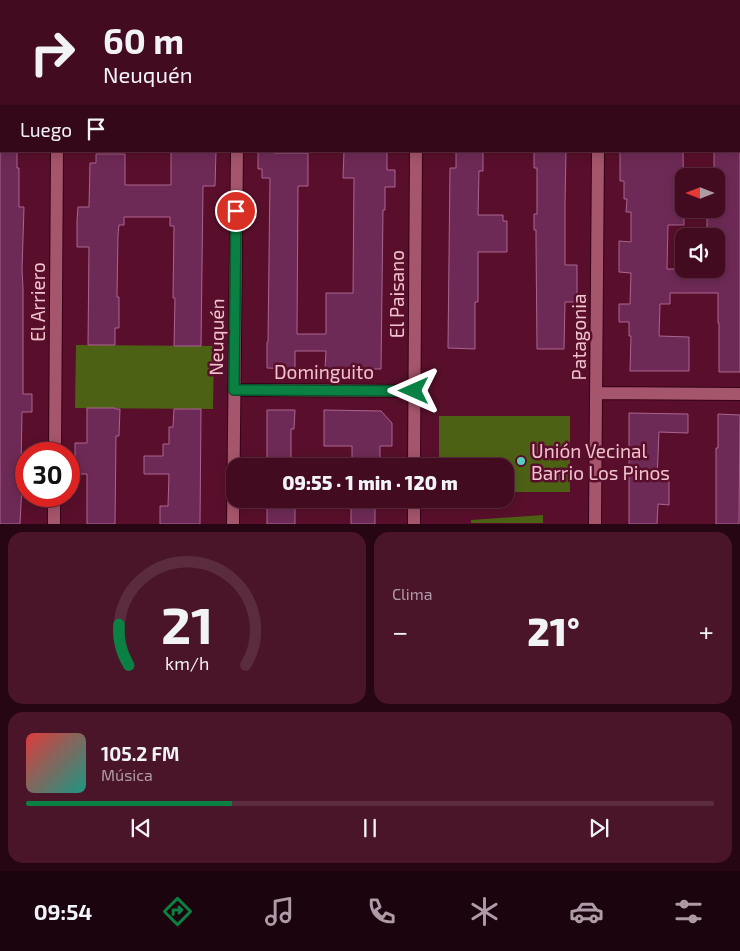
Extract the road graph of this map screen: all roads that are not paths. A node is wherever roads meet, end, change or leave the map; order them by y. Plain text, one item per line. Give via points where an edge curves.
1 (57, 152) edge
2 (237, 152) edge
3 (416, 152) edge
4 (598, 152) edge
5 (234, 390) junction
6 (414, 391) junction
7 (596, 392) junction
8 (740, 394) edge
9 (55, 442) edge
10 (414, 458) edge
11 (54, 507) edge
12 (414, 508) edge
13 (54, 524) edge
14 (233, 524) edge
15 (414, 524) edge
16 (596, 524) edge

1 - 9 street, El Arriero
2 - 5 street, Neuquén
3 - 6 street, El Paisano
4 - 7 street, Patagonia
5 - 6 street, Dominguito
5 - 14 street, Neuquén
6 - 10 street, El Paisano
7 - 8 street
7 - 16 street, Patagonia
11 - 13 street
12 - 15 street

